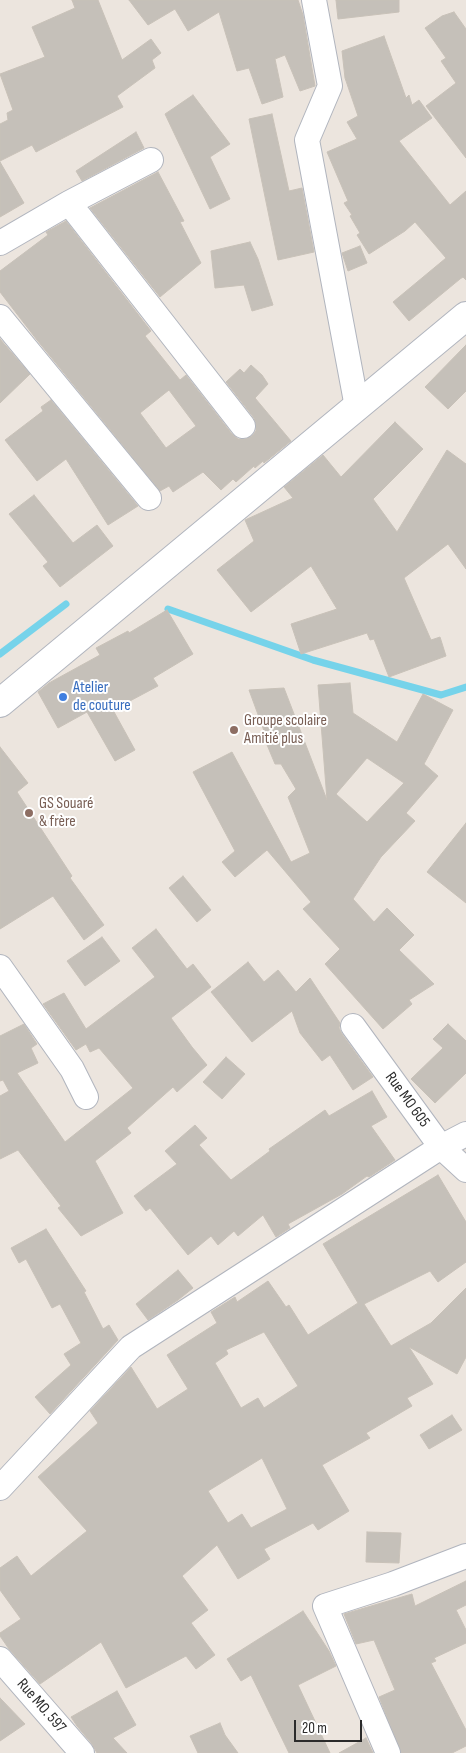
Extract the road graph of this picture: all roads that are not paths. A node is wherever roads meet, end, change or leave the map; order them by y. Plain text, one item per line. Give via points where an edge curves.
1 (314, 0) edge
2 (151, 160) dead end
3 (69, 203) junction
4 (0, 243) edge
5 (466, 316) edge
6 (0, 317) edge
7 (357, 407) junction
8 (243, 426) dead end
9 (149, 498) dead end
10 (0, 703) edge
11 (0, 967) edge
12 (353, 1026) dead end
13 (86, 1097) dead end
14 (466, 1134) edge
15 (441, 1147) junction
16 (466, 1170) edge
17 (0, 1488) edge
18 (466, 1556) edge
19 (0, 1659) edge
20 (82, 1753) edge
21 (388, 1753) edge

1 - 7 street via 330,86 307,140
2 - 3 street
3 - 4 street
3 - 8 street
5 - 7 street
6 - 9 street
7 - 10 street
11 - 13 street via 72,1069
12 - 15 street, Rue MO 605
14 - 15 street
15 - 16 street, Rue MO 605
15 - 17 street via 131,1347
18 - 21 street via 326,1606
19 - 20 street, Rue MO. 597

